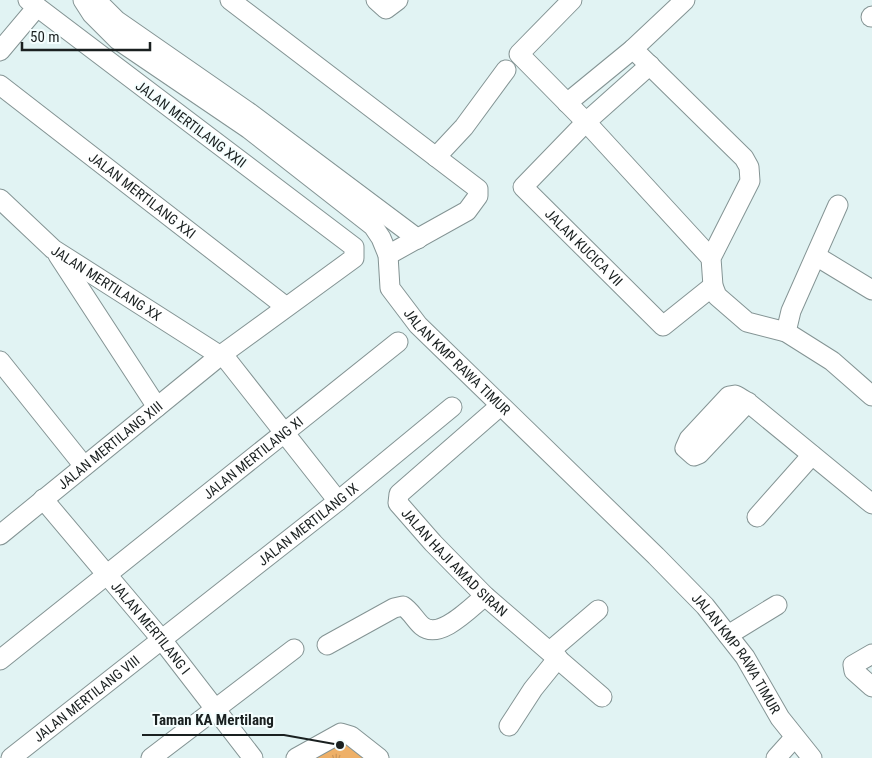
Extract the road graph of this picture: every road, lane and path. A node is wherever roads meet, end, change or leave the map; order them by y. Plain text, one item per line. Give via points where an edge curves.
1 (84, 0) edge
2 (98, 0) edge
3 (230, 0) edge
4 (376, 0) edge
5 (398, 0) edge
6 (572, 0) edge
7 (685, 0) edge
8 (32, 4) edge
9 (632, 49) junction
10 (0, 51) edge
11 (650, 65) junction
12 (506, 70) dead end
13 (0, 85) edge
14 (567, 103) junction
15 (586, 122) junction
16 (436, 157) junction
17 (0, 199) edge
18 (838, 205) dead end
19 (418, 239) junction
20 (354, 247) joint
21 (53, 249) junction
22 (388, 255) junction
23 (816, 256) junction
24 (711, 258) junction
25 (713, 286) junction
26 (872, 290) edge
27 (285, 306) junction
28 (786, 332) junction
29 (398, 342) dead end
30 (221, 355) junction
31 (0, 361) edge
32 (872, 396) edge
33 (748, 402) dead end
34 (158, 406) junction
35 (452, 406) dead end
36 (500, 406) junction
37 (285, 435) junction
38 (812, 455) junction
39 (84, 466) junction
40 (43, 499) junction
41 (338, 501) junction
42 (872, 504) edge
43 (757, 517) dead end
44 (3, 527) edge
45 (107, 575) junction
46 (486, 596) junction
47 (777, 604) dead end
48 (598, 610) dead end
49 (728, 635) junction
50 (162, 640) junction
51 (328, 645) dead end
52 (294, 649) dead end
53 (872, 654) edge
54 (554, 655) junction
55 (0, 660) edge
56 (872, 687) edge
57 (602, 697) dead end
58 (215, 708) junction
59 (509, 726) dead end
60 (794, 738) junction
61 (11, 758) edge
62 (151, 758) edge
63 (253, 758) edge
64 (296, 758) edge
65 (379, 758) edge
66 (776, 758) edge
67 (812, 758) edge

1 - 22 street, JALAN KMP RAWA TIMUR via 92,14 118,40 249,129 364,218 381,238
2 - 19 street via 116,20 247,111
3 - 16 street
4 - 5 street via 386,9
6 - 14 street via 519,54
7 - 9 street
8 - 10 street
8 - 20 street, JALAN MERTILANG XXII
9 - 11 street
9 - 14 street
11 - 15 street, JALAN KUCICA VII
11 - 24 street via 744,158 749,167 750,180
12 - 16 street via 464,127
13 - 27 street, JALAN MERTILANG XXI
14 - 15 street
15 - 24 street
15 - 25 street, JALAN KUCICA VII via 526,182 524,190 662,326
16 - 19 street via 478,189 478,196 467,211
17 - 21 street, JALAN MERTILANG XX
18 - 23 street
19 - 22 street
20 - 27 street, JALAN MERTILANG XIII via 354,258
21 - 30 street, JALAN MERTILANG XX
21 - 34 street
22 - 36 street, JALAN KMP RAWA TIMUR via 390,288 399,302
23 - 26 street
23 - 28 street
24 - 25 street
25 - 28 street via 717,296 747,322
27 - 30 street, JALAN MERTILANG XIII
28 - 32 street via 832,361
29 - 37 street, JALAN MERTILANG XI
30 - 34 street, JALAN MERTILANG XIII
30 - 37 street
31 - 39 street
33 - 38 street
34 - 39 street, JALAN MERTILANG XIII
35 - 41 street, JALAN MERTILANG IX
36 - 46 street, JALAN HAJI AMAD SIRAN via 397,498 433,543
36 - 49 street, JALAN KMP RAWA TIMUR via 656,556 705,606
37 - 41 street
37 - 45 street, JALAN MERTILANG XI
38 - 42 street
38 - 43 street
39 - 40 street, JALAN MERTILANG XIII
40 - 44 street, JALAN MERTILANG XIII
40 - 45 street, JALAN MERTILANG I
41 - 50 street, JALAN MERTILANG IX
45 - 50 street, JALAN MERTILANG I
45 - 55 street, JALAN MERTILANG XI
46 - 51 street via 437,631 422,626 403,606
46 - 54 street, JALAN HAJI AMAD SIRAN
47 - 49 street
48 - 54 street
49 - 60 street, JALAN KMP RAWA TIMUR via 746,657
50 - 58 street, JALAN MERTILANG I
50 - 61 street, JALAN MERTILANG VIII
52 - 58 street
53 - 56 street via 853,665 854,671
54 - 57 street, JALAN HAJI AMAD SIRAN
54 - 59 street
58 - 62 street
58 - 63 street, JALAN MERTILANG I
60 - 66 street
60 - 67 street, JALAN KMP RAWA TIMUR
64 - 65 street via 341,733 351,736

